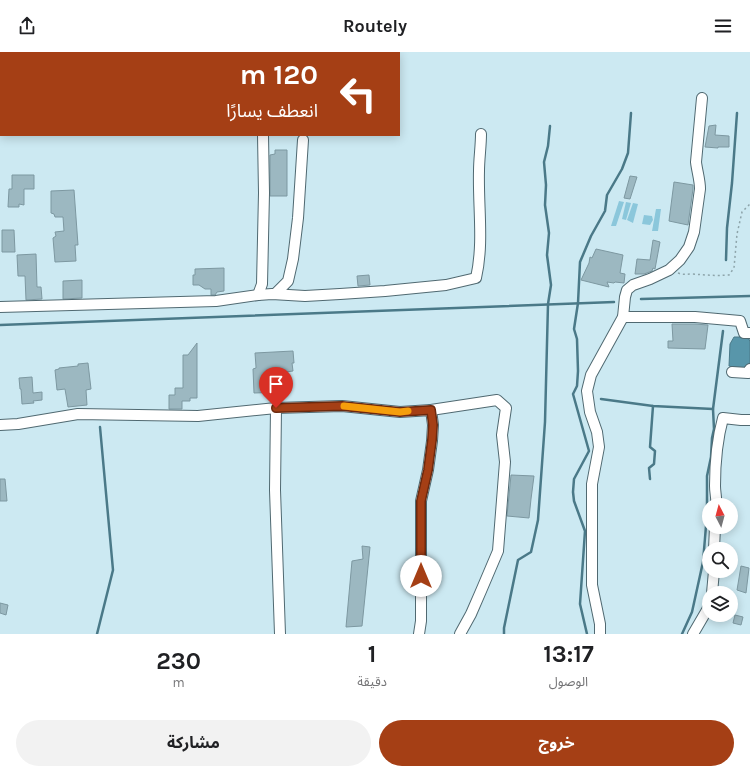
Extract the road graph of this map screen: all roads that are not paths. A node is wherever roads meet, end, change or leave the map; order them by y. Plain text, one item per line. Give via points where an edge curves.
1 (702, 98) dead end
2 (482, 134) dead end
3 (263, 136) edge
4 (303, 140) dead end
5 (258, 294) junction
6 (275, 294) junction
7 (0, 307) edge
8 (623, 317) junction
9 (750, 333) edge
10 (750, 369) edge
11 (732, 372) dead end
12 (276, 408) junction
13 (431, 410) junction
14 (750, 420) edge
15 (0, 425) edge
16 (716, 498) edge
17 (702, 619) edge
18 (280, 634) edge
19 (419, 634) edge
20 (460, 634) edge
21 (600, 634) edge
22 (693, 634) edge

1 - 8 street via 696,162 700,188 692,240 685,254 669,270 636,283 627,290
2 - 6 street via 479,170 480,264 476,278 446,285 385,291 305,296
3 - 5 street via 262,284
4 - 6 street via 293,260 288,281
5 - 6 street
5 - 7 street via 216,301
8 - 9 street via 695,317 740,321 744,334
8 - 21 street via 591,375 587,391 599,448 592,484 592,585
10 - 11 street via 748,373
12 - 13 street via 342,406 400,412
12 - 15 street via 198,416 78,414
12 - 18 street via 274,490
13 - 19 street via 432,440 421,501 422,621
13 - 20 street via 497,400 506,408 502,435 506,462 498,551 482,591
14 - 16 street via 723,418 716,454
17 - 22 street

